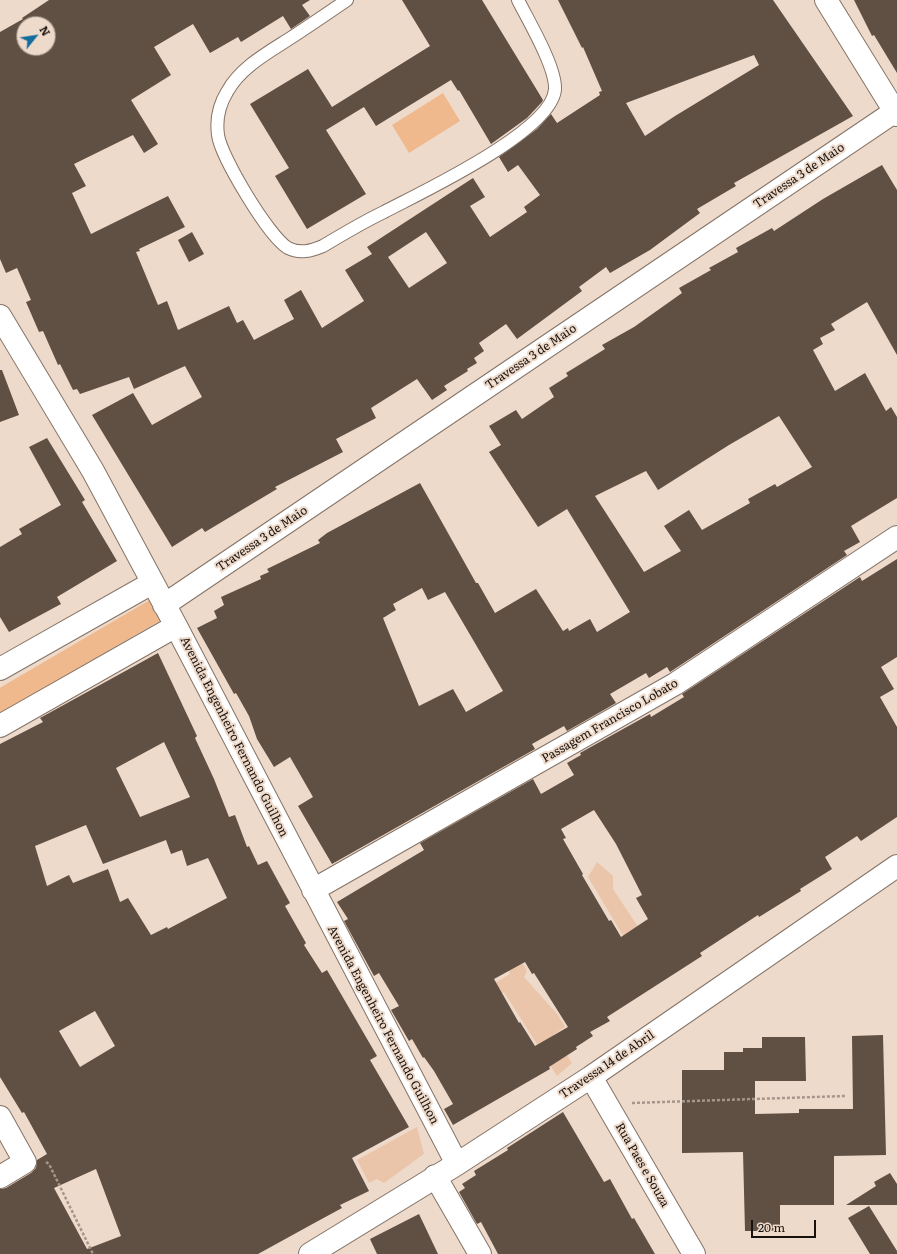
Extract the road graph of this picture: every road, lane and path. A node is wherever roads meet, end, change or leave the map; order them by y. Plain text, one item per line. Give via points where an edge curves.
1 (347, 0) edge
2 (518, 0) edge
3 (826, 0) edge
4 (896, 112) edge
5 (0, 316) edge
6 (897, 537) edge
7 (152, 583) junction
8 (164, 605) junction
9 (176, 626) junction
10 (0, 669) edge
11 (0, 726) edge
12 (897, 866) edge
13 (312, 890) junction
14 (591, 1076) junction
15 (845, 1096) dead end
16 (607, 1104) junction
17 (0, 1117) edge
18 (25, 1162) junction
19 (457, 1164) junction
20 (435, 1176) junction
21 (0, 1177) edge
22 (93, 1254) edge
23 (310, 1254) edge
24 (480, 1254) edge
25 (694, 1254) edge

1 - 2 lane via 245,70 227,92 218,113 218,136 223,151 265,225 279,241 296,251 303,252 323,246 441,182 492,153 539,117 554,96 555,81
3 - 4 street
4 - 8 street, Travessa 3 de Maio
5 - 7 street, Avenida Engenheiro Fernando Guilhon via 93,471
6 - 13 street, Passagem Francisco Lobato via 675,684
7 - 8 street, Avenida Engenheiro Fernando Guilhon
7 - 10 street
8 - 9 street, Avenida Engenheiro Fernando Guilhon
9 - 11 street
9 - 13 street, Avenida Engenheiro Fernando Guilhon
12 - 14 street, Travessa 14 de Abril
13 - 19 street, Avenida Engenheiro Fernando Guilhon
14 - 16 street, Rua Paes e Souza
14 - 19 street, Travessa 14 de Abril
15 - 16 path
16 - 25 street, Rua Paes e Souza
17 - 18 street
18 - 21 street
18 - 22 path via 38,1157 49,1164
19 - 20 street, Travessa 14 de Abril
20 - 23 street, Travessa 14 de Abril
20 - 24 street

